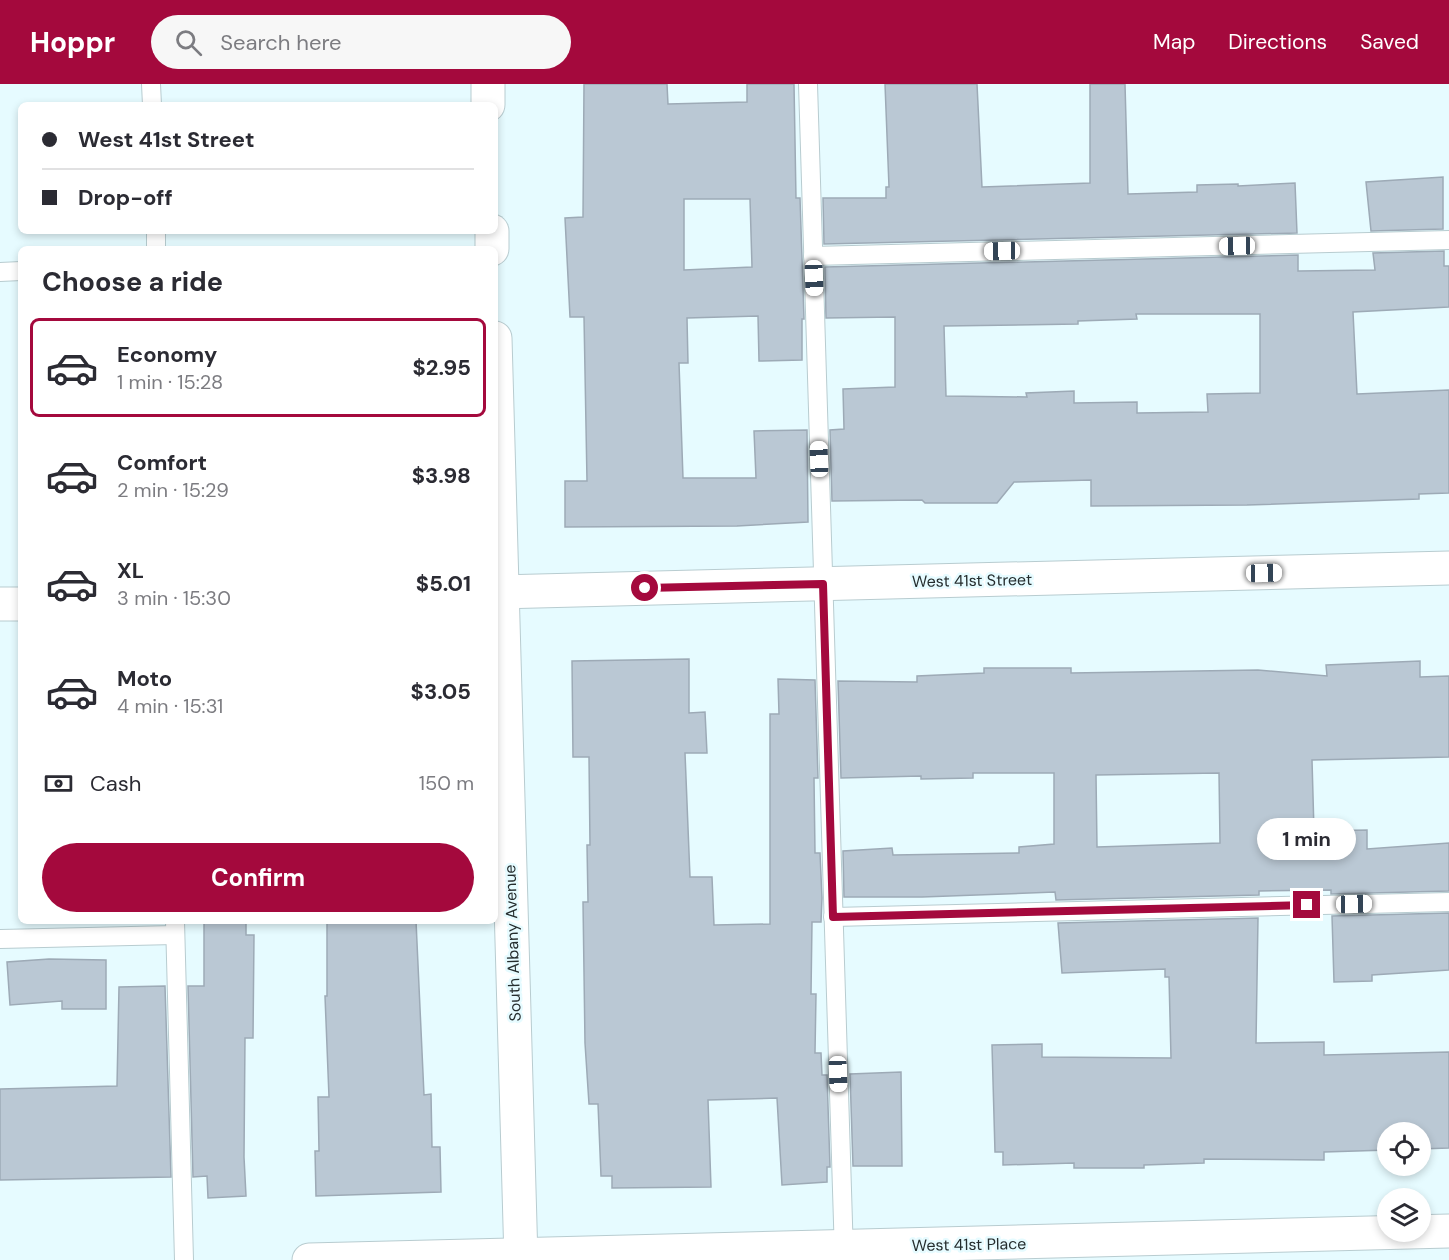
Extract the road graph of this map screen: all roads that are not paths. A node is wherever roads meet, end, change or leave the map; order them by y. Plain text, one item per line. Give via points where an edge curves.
1 (151, 84) edge
2 (488, 84) edge
3 (808, 84) edge
4 (152, 102) edge
5 (488, 102) edge
6 (1449, 240) edge
7 (813, 256) junction
8 (18, 271) edge
9 (0, 272) edge
10 (498, 528) edge
11 (1449, 568) edge
12 (823, 584) junction
13 (499, 592) edge
14 (0, 604) edge
15 (18, 604) edge
16 (1449, 902) edge
17 (833, 917) junction
18 (175, 928) edge
19 (0, 939) edge
20 (1449, 1231) edge
21 (844, 1253) edge
22 (521, 1257) edge
23 (184, 1260) edge
24 (309, 1260) edge

1 - 4 lane
2 - 5 street
3 - 7 lane
6 - 7 lane
7 - 12 lane
8 - 9 lane
10 - 13 street, South Albany Avenue
11 - 12 street, West 41st Street
12 - 13 street, West 41st Street
12 - 17 lane
13 - 22 street, South Albany Avenue
14 - 15 street
16 - 17 lane
17 - 21 lane
18 - 19 lane
18 - 23 lane
20 - 21 street, West 41st Place
21 - 22 street, West 41st Place
22 - 24 street, West 41st Place

